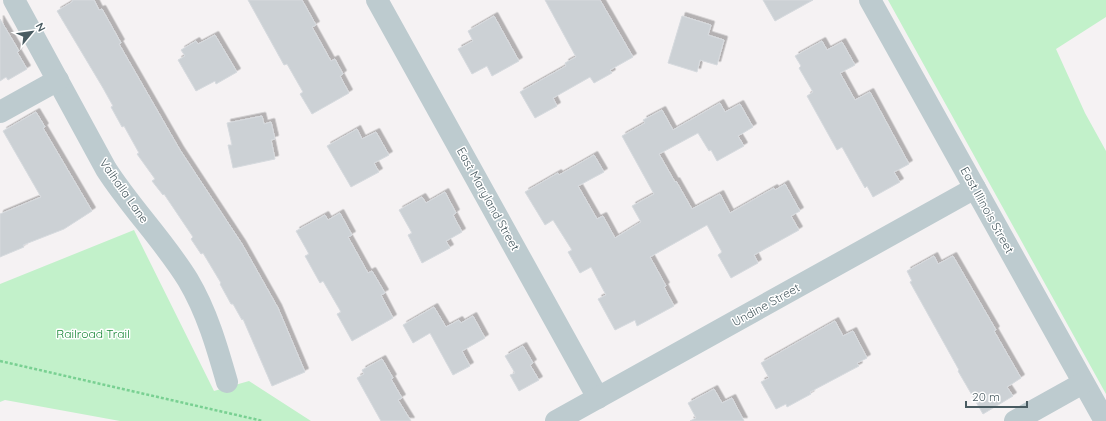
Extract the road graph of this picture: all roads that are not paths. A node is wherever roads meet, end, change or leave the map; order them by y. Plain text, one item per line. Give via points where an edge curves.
1 (14, 0) edge
2 (377, 0) edge
3 (870, 0) edge
4 (58, 80) junction
5 (0, 112) edge
6 (975, 188) junction
7 (227, 382) dead end
8 (1083, 383) junction
9 (598, 398) junction
10 (556, 421) edge
11 (1015, 421) edge
12 (1105, 421) edge

1 - 4 street, Valhalla Lane
2 - 9 street, East Maryland Street
3 - 6 street, East Illinois Street
4 - 5 street
4 - 7 street, Valhalla Lane via 116,184 176,262 197,296 213,335
6 - 8 street, East Illinois Street
6 - 9 street, Undine Street
8 - 11 street
8 - 12 street, East Illinois Street
9 - 10 street, Undine Street

